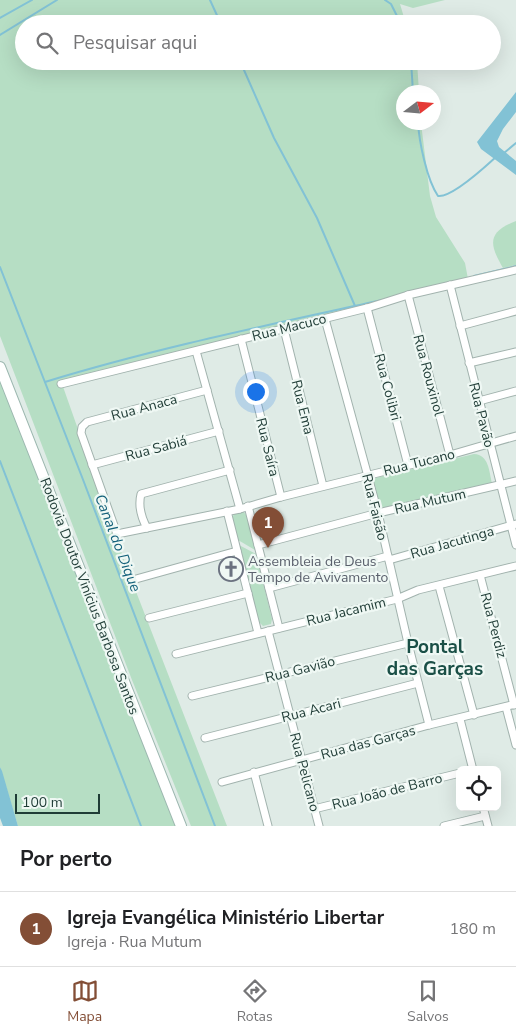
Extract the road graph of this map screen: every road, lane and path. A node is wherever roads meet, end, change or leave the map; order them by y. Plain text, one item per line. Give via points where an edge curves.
1 (516, 270) edge
2 (450, 285) junction
3 (408, 295) junction
4 (367, 308) junction
5 (516, 310) edge
6 (325, 319) junction
7 (460, 326) junction
8 (284, 329) junction
9 (241, 339) junction
10 (196, 351) junction
11 (516, 352) edge
12 (469, 363) junction
13 (0, 367) edge
14 (61, 384) dead end
15 (207, 390) junction
16 (516, 391) edge
17 (479, 401) junction
18 (219, 431) junction
19 (516, 436) edge
20 (489, 443) junction
21 (450, 455) junction
22 (92, 465) junction
23 (408, 465) junction
24 (230, 470) junction
25 (367, 475) junction
26 (516, 481) edge
27 (500, 485) junction
28 (323, 486) junction
29 (281, 497) junction
30 (248, 506) junction
31 (240, 509) junction
32 (227, 512) junction
33 (378, 513) junction
34 (514, 525) edge
35 (147, 528) junction
36 (258, 545) junction
37 (516, 545) edge
38 (237, 551) junction
39 (388, 558) junction
40 (516, 566) edge
41 (480, 575) junction
42 (136, 579) dead end
43 (439, 586) junction
44 (269, 588) junction
45 (248, 593) junction
46 (398, 599) junction
47 (149, 618) dead end
48 (279, 628) junction
49 (268, 631) junction
50 (258, 633) junction
51 (408, 643) junction
52 (176, 654) dead end
53 (279, 674) junction
54 (418, 683) junction
55 (192, 696) dead end
56 (515, 704) edge
57 (506, 707) junction
58 (290, 715) junction
59 (474, 715) junction
60 (460, 719) junction
61 (430, 725) junction
62 (205, 738) dead end
63 (516, 745) edge
64 (301, 759) junction
65 (472, 766) edge
66 (254, 772) junction
67 (456, 774) edge
68 (222, 782) dead end
69 (314, 809) junction
70 (484, 811) edge
71 (485, 816) junction
72 (180, 826) edge
73 (268, 826) edge
74 (319, 826) edge
75 (444, 826) edge
76 (488, 826) edge

1 - 2 street, Rua Macuco
2 - 3 street, Rua Macuco
2 - 7 street, Rua Pavão
3 - 4 street, Rua Macuco
3 - 21 street, Rua Rouxinol
4 - 6 street, Rua Macuco
4 - 23 street, Rua Colibri
5 - 7 street
6 - 8 street, Rua Macuco
6 - 25 street, Rua Faisão
7 - 12 street, Rua Pavão
8 - 9 street, Rua Macuco
8 - 28 street, Rua Ema
9 - 10 street, Rua Macuco
9 - 29 street, Rua Saíra
10 - 14 street, Rua Macuco
10 - 15 street
11 - 12 street
12 - 17 street, Rua Pavão
13 - 72 main road, Rodovia Doutor Vinícius Barbosa Santos
15 - 18 street
15 - 22 street, Rua Anaca via 87,422 81,433
16 - 17 street
17 - 20 street, Rua Pavão
18 - 22 street, Rua Sabiá
18 - 24 street
19 - 20 street, Rua Tucano
20 - 21 street, Rua Tucano
20 - 27 street, Rua Pavão
21 - 23 street, Rua Tucano
22 - 35 street, Rua Tucano via 117,534
23 - 25 street, Rua Tucano
24 - 31 street
24 - 35 street via 142,494 141,516
25 - 28 street, Rua Tucano
25 - 33 street, Rua Faisão
26 - 27 street, Rua Mutum
27 - 33 street, Rua Mutum
27 - 34 street, Rua Pavão
28 - 29 street, Rua Tucano
29 - 30 street, Rua Tucano
30 - 31 street, Rua Tucano
30 - 36 street
31 - 32 street, Rua Tucano
32 - 35 street, Rua Tucano
32 - 38 street
33 - 36 street, Rua Mutum
33 - 39 street, Rua Faisão
34 - 37 street, Rua Pavão
34 - 39 street, Rua Jacutinga
36 - 44 street
38 - 42 street
38 - 45 street
39 - 44 street, Rua Jacutinga
39 - 46 street, Rua Faisão
40 - 41 street, Rua Jacamim
41 - 43 street, Rua Jacamim
41 - 56 street, Rua Perdiz
43 - 46 street, Rua Jacamim via 408,593
43 - 59 street
44 - 48 street
45 - 47 street
45 - 50 street
46 - 48 street, Rua Jacamim
46 - 51 street, Rua Faisão
48 - 49 street, Rua Jacamim
49 - 50 street, Rua Jacamim
49 - 53 street, Rua Pelicano
50 - 52 street, Rua Jacamim
51 - 53 street, Rua Gavião
51 - 54 street, Rua Faisão
53 - 55 street, Rua Gavião
53 - 58 street, Rua Pelicano
54 - 58 street, Rua Acari
54 - 61 street, Rua Faisão
56 - 57 street, Rua das Garças
57 - 59 street, Rua das Garças
57 - 63 street
58 - 62 street, Rua Acari
58 - 64 street, Rua Pelicano
59 - 60 street, Rua das Garças
60 - 61 street, Rua das Garças
60 - 65 street
61 - 64 street, Rua das Garças
64 - 66 street, Rua das Garças
64 - 69 street, Rua Pelicano
66 - 68 street, Rua das Garças
66 - 73 street
67 - 69 street, Rua João de Barro
69 - 74 street, Rua Pelicano
70 - 71 street
71 - 75 street
71 - 76 street

